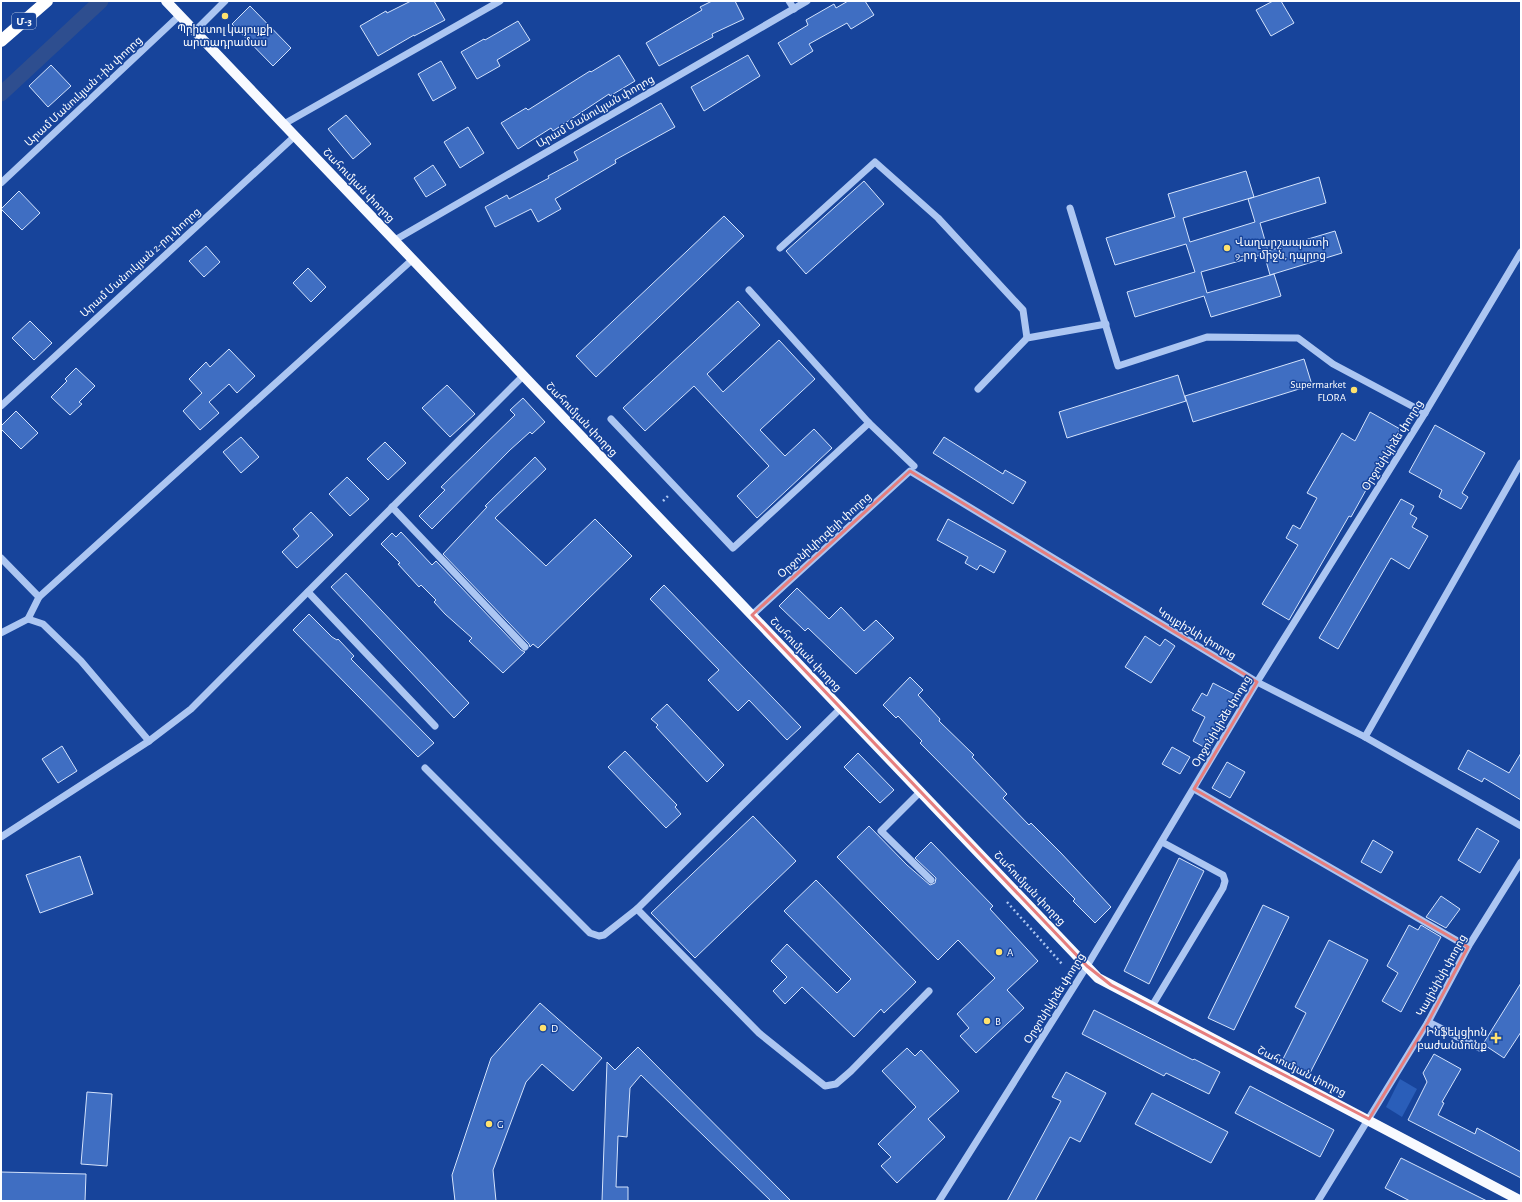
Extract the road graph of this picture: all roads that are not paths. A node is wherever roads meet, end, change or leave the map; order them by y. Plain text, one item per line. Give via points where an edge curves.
1 (47, 1) edge
2 (166, 1) edge
3 (225, 1) edge
4 (500, 1) edge
5 (789, 1) edge
6 (807, 1) edge
7 (794, 8) junction
8 (180, 15) junction
9 (195, 31) junction
10 (1, 41) edge
11 (284, 124) junction
12 (295, 136) junction
13 (1, 183) edge
14 (1070, 208) dead end
15 (395, 240) junction
16 (780, 248) dead end
17 (1521, 252) edge
18 (413, 259) junction
19 (750, 290) dead end
20 (1106, 324) junction
21 (1027, 338) junction
22 (524, 376) junction
23 (978, 389) dead end
24 (1, 406) edge
25 (1425, 413) junction
26 (611, 419) dead end
27 (869, 423) junction
28 (1521, 463) edge
29 (912, 468) junction
30 (392, 507) junction
31 (1, 558) edge
32 (308, 592) junction
33 (39, 597) junction
34 (752, 615) junction
35 (28, 619) junction
36 (1, 633) edge
37 (525, 647) dead end
38 (1257, 682) junction
39 (841, 708) junction
40 (435, 726) dead end
41 (1365, 737) junction
42 (149, 741) junction
43 (425, 768) dead end
44 (1194, 789) junction
45 (921, 791) junction
46 (1521, 826) edge
47 (1, 837) edge
48 (1162, 842) junction
49 (1521, 862) edge
50 (931, 880) dead end
51 (637, 909) junction
52 (1468, 947) junction
53 (1087, 966) junction
54 (929, 991) dead end
55 (1152, 1006) junction
56 (1428, 1022) junction
57 (1482, 1049) dead end
58 (1369, 1119) junction
59 (1521, 1200) edge
60 (939, 1201) edge
61 (1318, 1201) edge

1 - 10 highway, Մ-3
2 - 8 main road, Շահումյան փողոց
3 - 9 street
4 - 11 street
5 - 7 street
6 - 7 street, Արամ Մանուկյան փողոց
7 - 15 street, Արամ Մանուկյան փողոց
8 - 9 main road, Շահումյան փողոց
8 - 13 street, Արամ Մանուկյան 1-ին փողոց
9 - 11 main road, Շահումյան փողոց
11 - 12 main road, Շահումյան փողոց
12 - 15 main road, Շահումյան փողոց
12 - 24 street, Արամ Մանուկյան 2-րդ փողոց
14 - 20 street
15 - 18 main road, Շահումյան փողոց
16 - 21 street via 875,162 938,218 1023,310
17 - 25 street, Օրջոնիկիձե փողոց
18 - 22 main road, Շահումյան փողոց
18 - 33 street
19 - 27 street, Կույբիշևի փողոց
20 - 21 street
20 - 25 street via 1118,366 1207,337 1298,338 1333,364
21 - 23 street
22 - 30 street
22 - 34 main road, Շահումյան փողոց
25 - 38 street, Օրջոնիկիձե փողոց
26 - 27 street via 733,548
27 - 29 street, Կույբիշևի փողոց
28 - 41 street
29 - 34 street, Օրջոնիկիդզեյի փողոց
29 - 38 street, Կույբիշևի փողոց
30 - 32 street
30 - 37 street
31 - 33 street
32 - 40 street
32 - 42 street via 191,709
33 - 35 street
34 - 39 main road, Շահումյան փողոց
35 - 36 street
35 - 42 street via 43,624 81,661
38 - 41 street, Կույբիշևի փողոց
38 - 44 street, Օրջոնիկիձե փողոց
39 - 45 main road, Շահումյան փողոց
39 - 51 street
41 - 46 street, Կույբիշևի փողոց
42 - 47 street
43 - 51 street via 590,933 604,935
44 - 48 street, Օրջոնիկիձե փողոց
44 - 52 street
45 - 50 street via 881,831
45 - 53 main road, Շահումյան փողոց
48 - 53 street, Օրջոնիկիձե փողոց
48 - 55 street via 1223,875 1225,881 1224,888
49 - 52 street, Կալինինի փողոց
51 - 54 street via 759,1033 825,1086 836,1084 851,1071
52 - 56 street, Կալինինի փողոց
53 - 55 main road, Շահումյան փողոց via 1098,978
53 - 60 street, Օրջոնիկիձե փողոց
55 - 58 main road, Շահումյան փողոց
56 - 57 street
56 - 58 street, Կալինինի փողոց
58 - 59 main road, Շահումյան փողոց
58 - 61 street, Կալինինի փողոց

